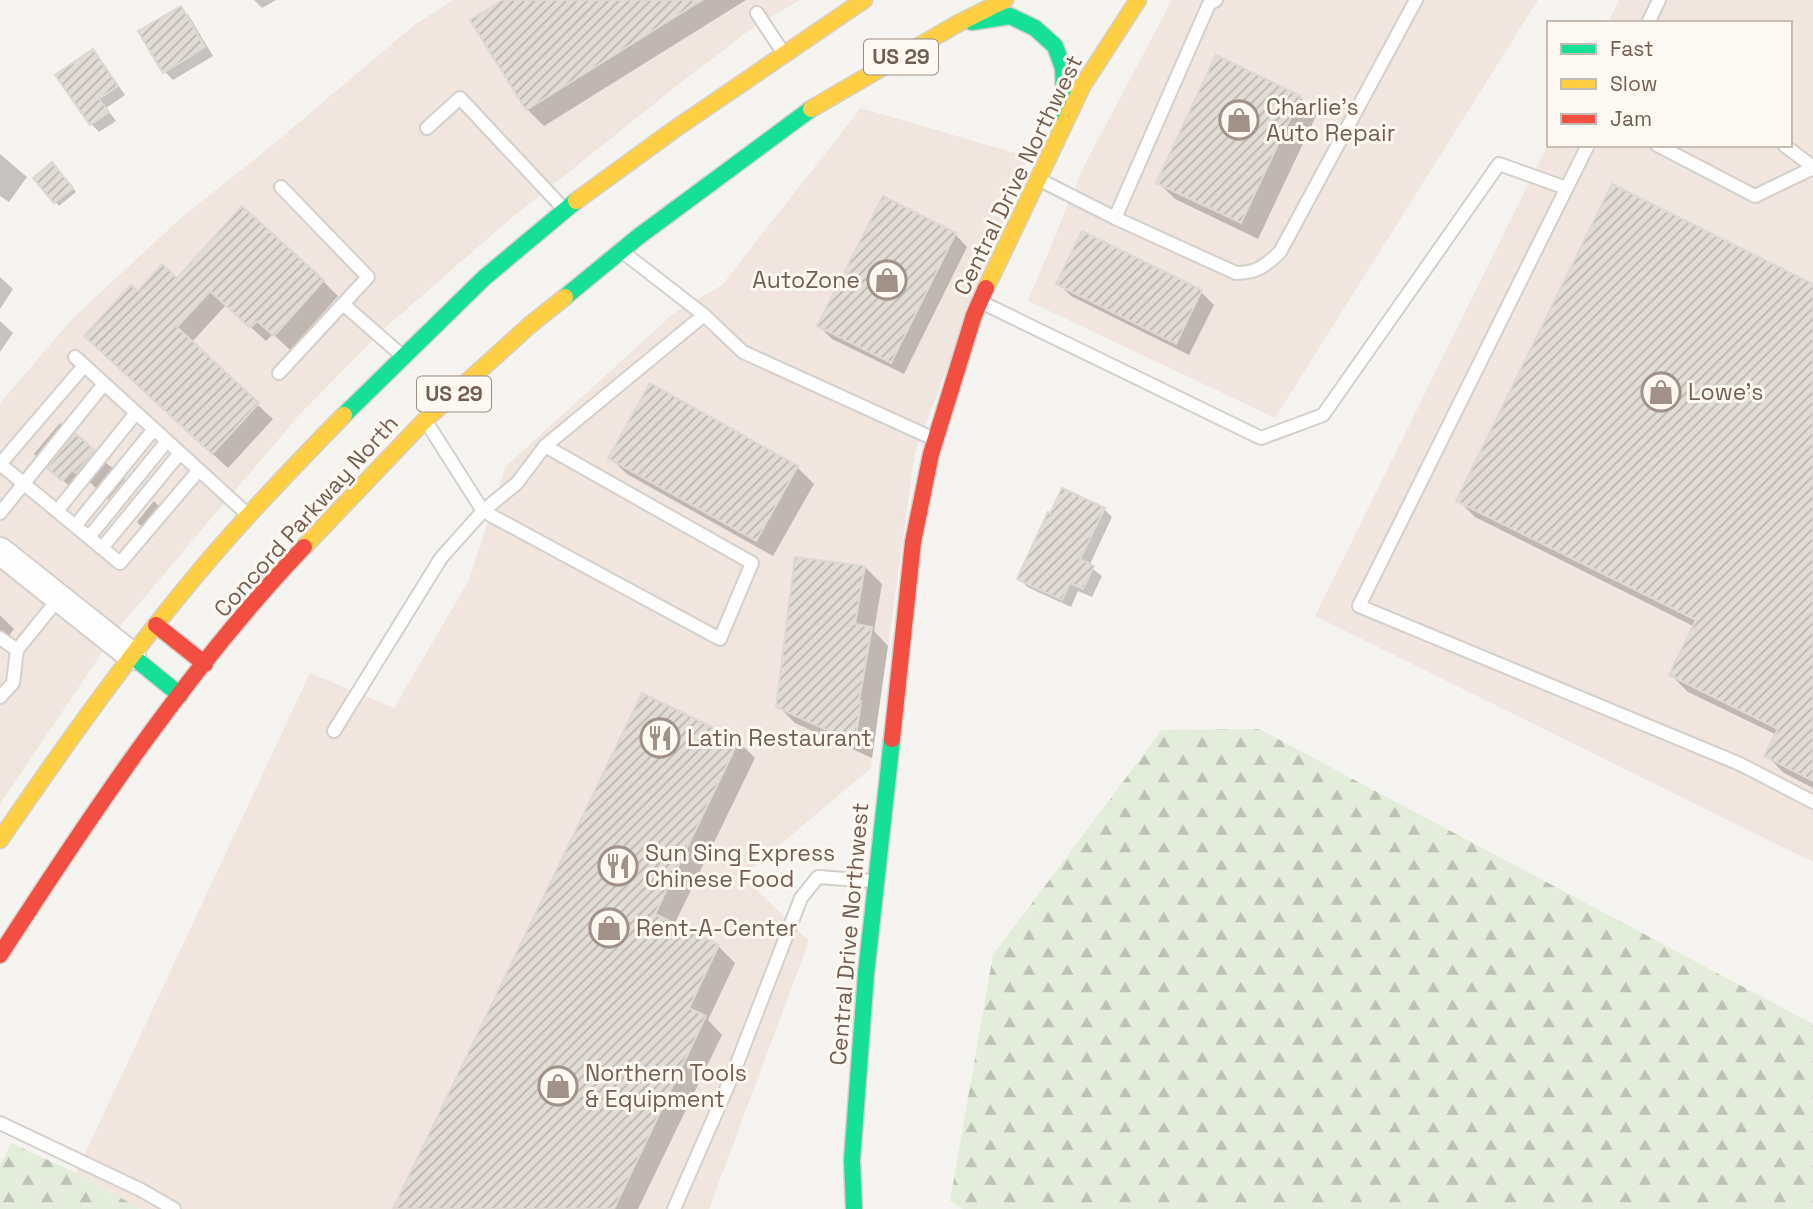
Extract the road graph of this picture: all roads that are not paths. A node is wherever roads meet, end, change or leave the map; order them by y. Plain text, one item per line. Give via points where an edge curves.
1 (864, 0) edge
2 (1005, 0) edge
3 (1138, 0) edge
4 (1216, 0) edge
5 (1416, 0) edge
6 (1659, 0) edge
7 (757, 13) dead end
8 (1649, 21) edge
9 (957, 24) junction
10 (784, 54) junction
11 (874, 54) dead end
12 (799, 116) junction
13 (1065, 122) junction
14 (427, 128) dead end
15 (1587, 147) edge
16 (1661, 147) edge
17 (1787, 147) edge
18 (1813, 167) edge
19 (1037, 178) junction
20 (281, 187) dead end
21 (1566, 188) junction
22 (565, 210) junction
23 (1115, 218) junction
24 (621, 251) junction
25 (980, 301) junction
26 (343, 304) junction
27 (704, 315) junction
28 (402, 356) junction
29 (279, 373) dead end
30 (104, 384) junction
31 (136, 413) junction
32 (425, 420) junction
33 (154, 429) junction
34 (936, 440) junction
35 (167, 441) junction
36 (545, 446) junction
37 (180, 453) junction
38 (199, 470) junction
39 (23, 483) junction
40 (57, 511) junction
41 (483, 511) junction
42 (0, 513) edge
43 (249, 516) junction
44 (75, 526) junction
45 (89, 537) junction
46 (102, 548) junction
47 (0, 551) edge
48 (59, 598) junction
49 (156, 625) junction
50 (0, 638) edge
51 (17, 650) junction
52 (132, 656) junction
53 (205, 664) junction
54 (180, 695) junction
55 (0, 697) edge
56 (334, 731) dead end
57 (1813, 802) edge
58 (0, 840) edge
59 (876, 881) junction
60 (0, 955) edge
61 (0, 1123) edge
62 (174, 1209) edge
63 (674, 1209) edge
64 (854, 1209) edge

1 - 10 main road, Concord Parkway North / US 29
2 - 9 main road, Concord Parkway North / US 29
3 - 13 main road, Central Drive Northwest via 1083,85
4 - 23 lane via 1209,4
5 - 23 lane via 1280,252 1263,268 1236,273
6 - 8 lane
7 - 10 lane
9 - 12 main road, Concord Parkway North / US 29
9 - 13 main road via 1010,16 1035,28 1055,46 1063,68
10 - 22 main road, Concord Parkway North / US 29
11 - 12 main road
12 - 24 main road, Concord Parkway North / US 29
13 - 19 main road, Central Drive Northwest
14 - 22 lane via 460,98
15 - 21 lane
16 - 18 lane via 1755,196
17 - 18 lane
19 - 23 lane
19 - 25 main road, Central Drive Northwest
20 - 26 lane via 368,277
21 - 25 lane via 1499,164 1323,415 1261,439
21 - 57 lane via 1359,606 1740,764
22 - 28 main road, Concord Parkway North / US 29
24 - 27 lane
24 - 32 main road, Concord Parkway North / US 29
25 - 34 main road, Central Drive Northwest
26 - 28 lane
26 - 29 lane
27 - 34 lane via 743,352
27 - 36 lane
28 - 43 main road, Concord Parkway North / US 29
30 - 31 lane
30 - 39 lane
30 - 39 lane via 80,362 0,464
31 - 33 lane
31 - 40 lane
32 - 41 lane
32 - 53 main road, Concord Parkway North / US 29 via 266,587
33 - 35 lane
33 - 44 lane
34 - 59 main road, Central Drive Northwest via 913,542
35 - 37 lane
35 - 45 lane
36 - 41 lane via 517,484
36 - 41 lane via 752,563 720,639
37 - 38 lane
37 - 46 lane
38 - 43 lane
38 - 46 lane via 120,563
39 - 40 lane
39 - 42 lane
40 - 44 lane
41 - 56 lane via 441,558
43 - 49 main road, Concord Parkway North / US 29
44 - 45 lane
45 - 46 lane
47 - 48 street
48 - 51 lane
48 - 52 street
49 - 52 main road, Concord Parkway North / US 29
49 - 53 main road
50 - 51 lane
51 - 55 lane via 13,683
52 - 54 main road
52 - 58 main road, Concord Parkway North / US 29
53 - 54 main road, Concord Parkway North / US 29
54 - 60 main road, Concord Parkway North / US 29 via 86,823
59 - 63 lane via 818,877 801,898 733,1074
59 - 64 main road, Central Drive Northwest via 852,1160
61 - 62 lane

